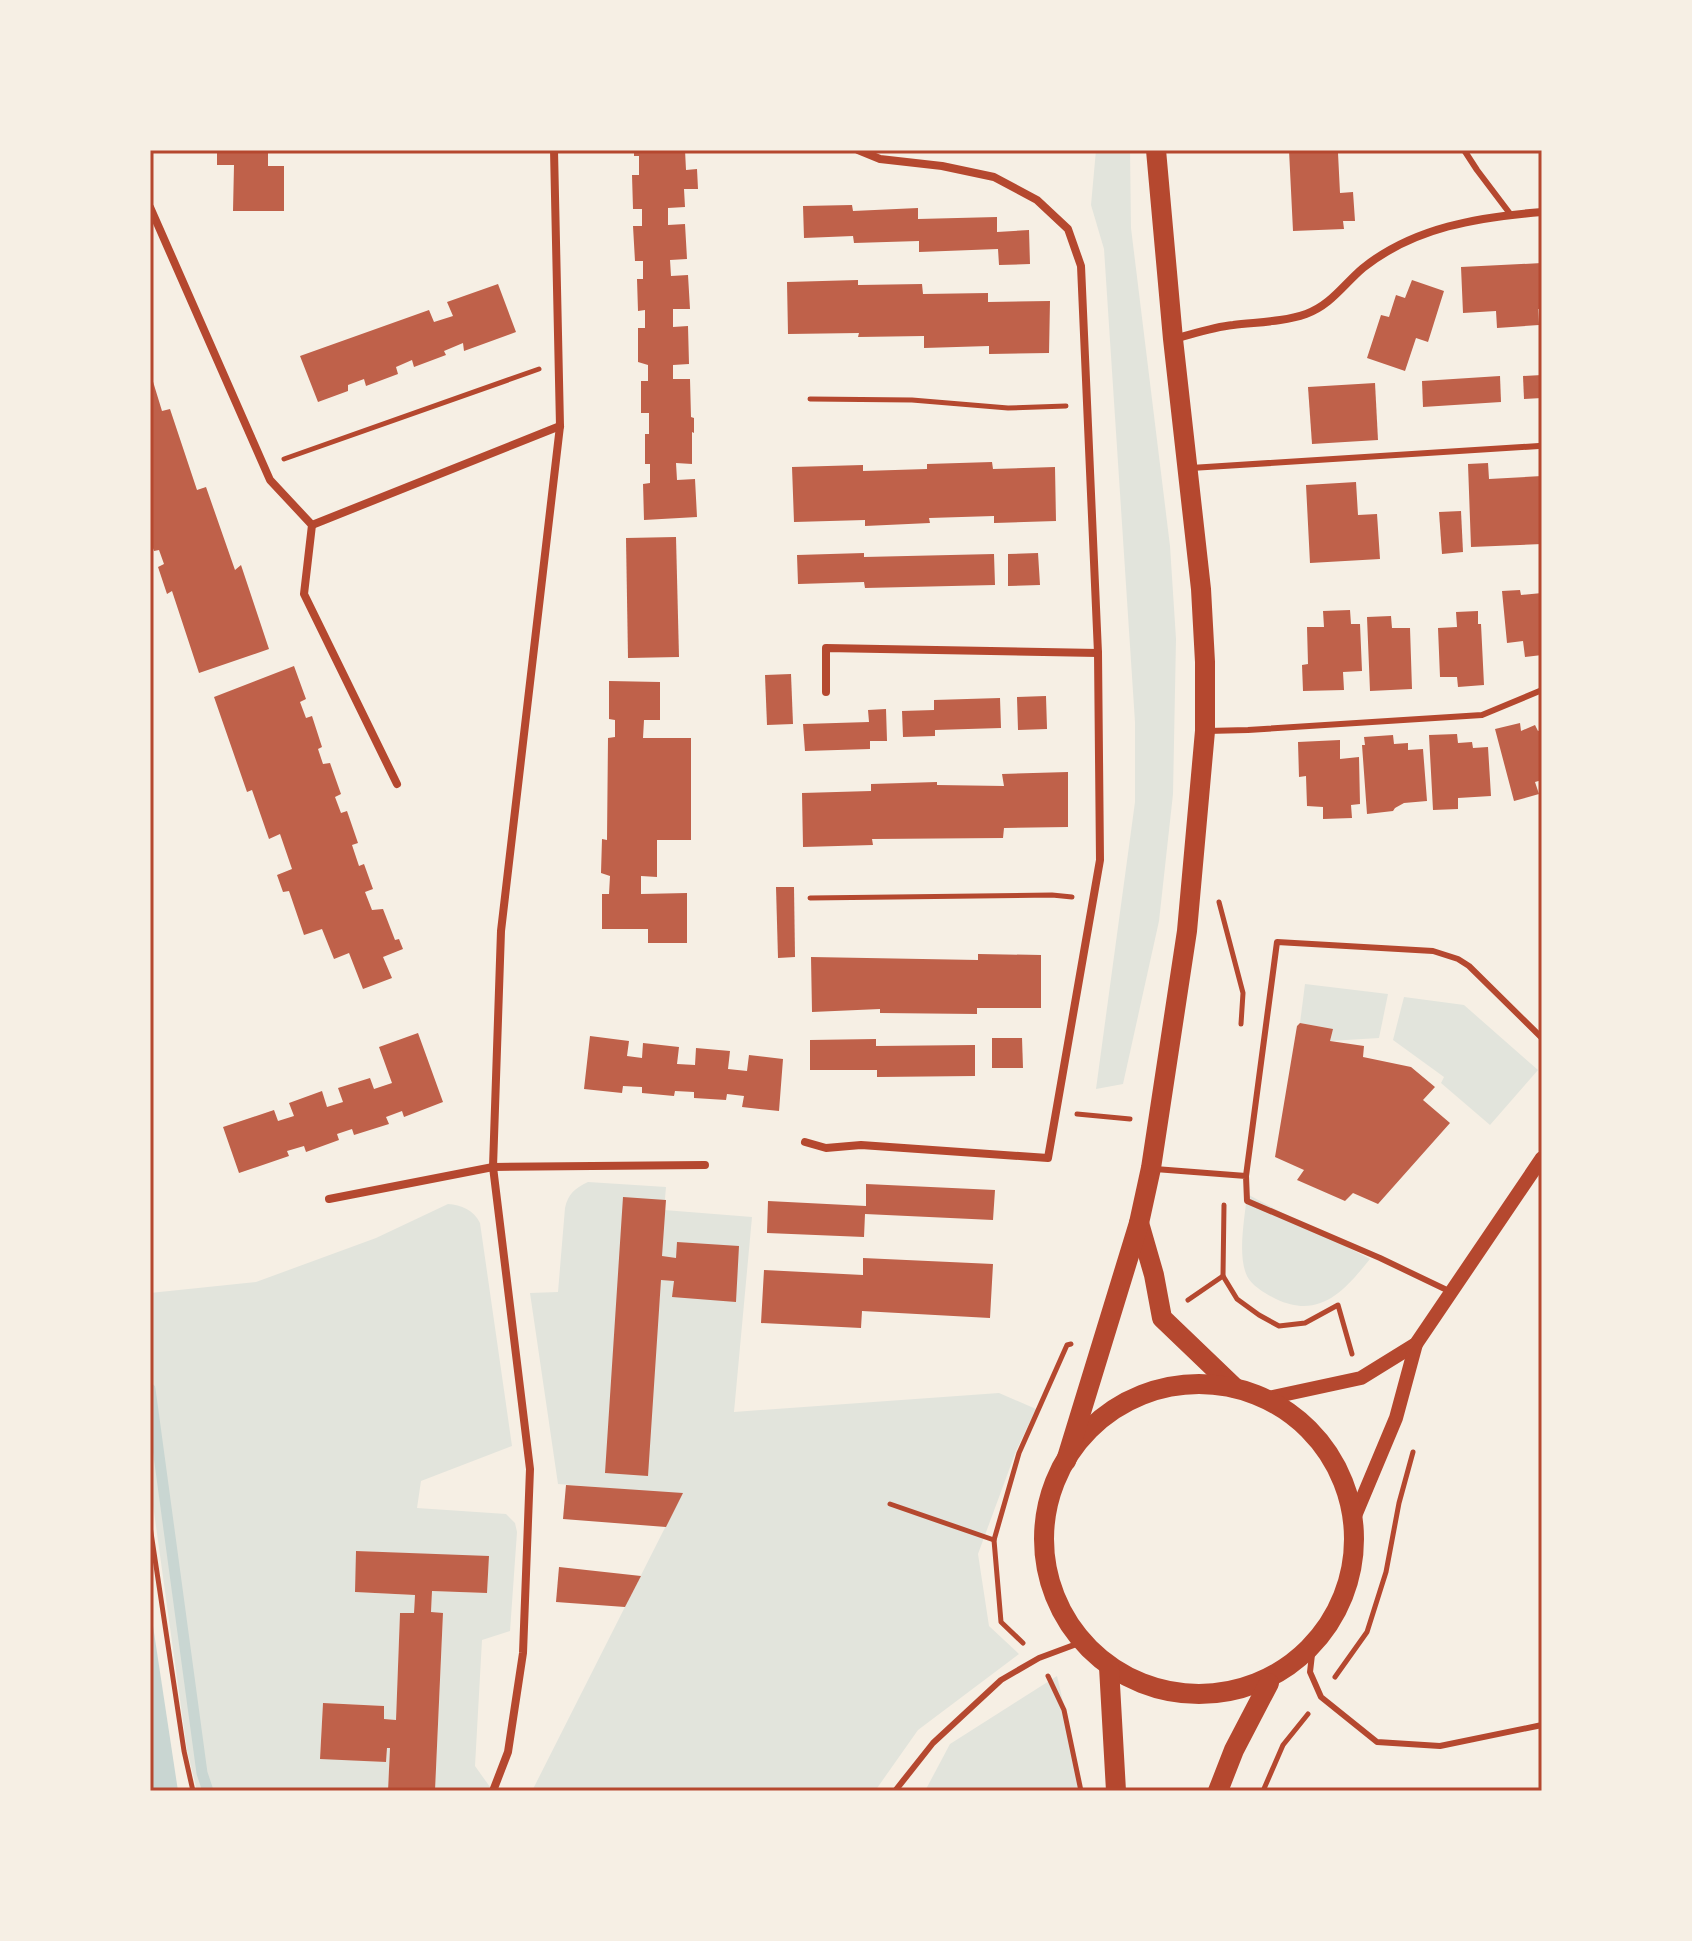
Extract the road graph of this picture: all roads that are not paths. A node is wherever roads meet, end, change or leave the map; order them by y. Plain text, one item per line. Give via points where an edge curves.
1 (554, 150) edge
2 (858, 150) edge
3 (1156, 150) edge
4 (1464, 150) edge
5 (150, 207) edge
6 (1542, 212) edge
7 (1511, 215) junction
8 (1173, 339) junction
9 (560, 426) junction
10 (1539, 446) dead end
11 (1187, 469) junction
12 (312, 525) junction
13 (1098, 653) junction
14 (1542, 690) edge
15 (826, 692) dead end
16 (1205, 731) junction
17 (397, 784) dead end
18 (1542, 1038) edge
19 (805, 1142) dead end
20 (1542, 1158) edge
21 (705, 1165) dead end
22 (493, 1167) junction
23 (1151, 1168) junction
24 (1246, 1176) junction
25 (329, 1199) dead end
26 (1139, 1223) junction
27 (1451, 1292) junction
28 (1416, 1344) junction
29 (1235, 1388) junction
30 (1264, 1399) junction
31 (1066, 1461) junction
32 (1352, 1523) junction
33 (1082, 1642) junction
34 (1313, 1646) junction
35 (1109, 1667) junction
36 (1269, 1683) junction
37 (1542, 1725) edge
38 (493, 1791) edge
39 (895, 1791) edge
40 (1116, 1791) edge
41 (1218, 1791) edge

1 - 9 street
2 - 13 street via 880,159 994,177 1037,200 1068,229 1081,266
3 - 8 main road
4 - 7 lane
5 - 12 street via 270,480
6 - 7 street
7 - 8 street via 1453,225 1399,244 1307,314
8 - 11 main road
9 - 12 street
9 - 22 street via 501,931
10 - 11 lane
11 - 16 main road via 1201,589
12 - 17 street via 304,594
13 - 15 street via 826,648
13 - 19 street via 1100,860 1048,1158 861,1145 826,1148
14 - 16 lane via 1482,715
16 - 23 main road via 1193,882
18 - 24 lane via 1458,959 1433,951 1277,942
20 - 27 street
21 - 22 street
22 - 25 street
22 - 38 street via 530,1469 523,1653 508,1752
23 - 24 lane
23 - 26 main road
24 - 27 lane via 1247,1201
26 - 29 main road via 1162,1318
26 - 31 main road
27 - 28 street
28 - 30 street via 1361,1378
28 - 32 street via 1396,1418
29 - 30 main road
29 - 31 main road via 1164,1388 1133,1397 1102,1415
30 - 32 main road via 1295,1418 1321,1445 1350,1500
31 - 33 main road via 1047,1509 1042,1548 1060,1613
32 - 34 main road via 1342,1599
33 - 35 main road
33 - 39 lane via 1001,1680 933,1743
34 - 36 main road
34 - 37 lane via 1310,1672 1321,1697 1377,1742 1440,1746
35 - 36 main road via 1135,1679 1198,1690
35 - 40 main road
36 - 41 main road

